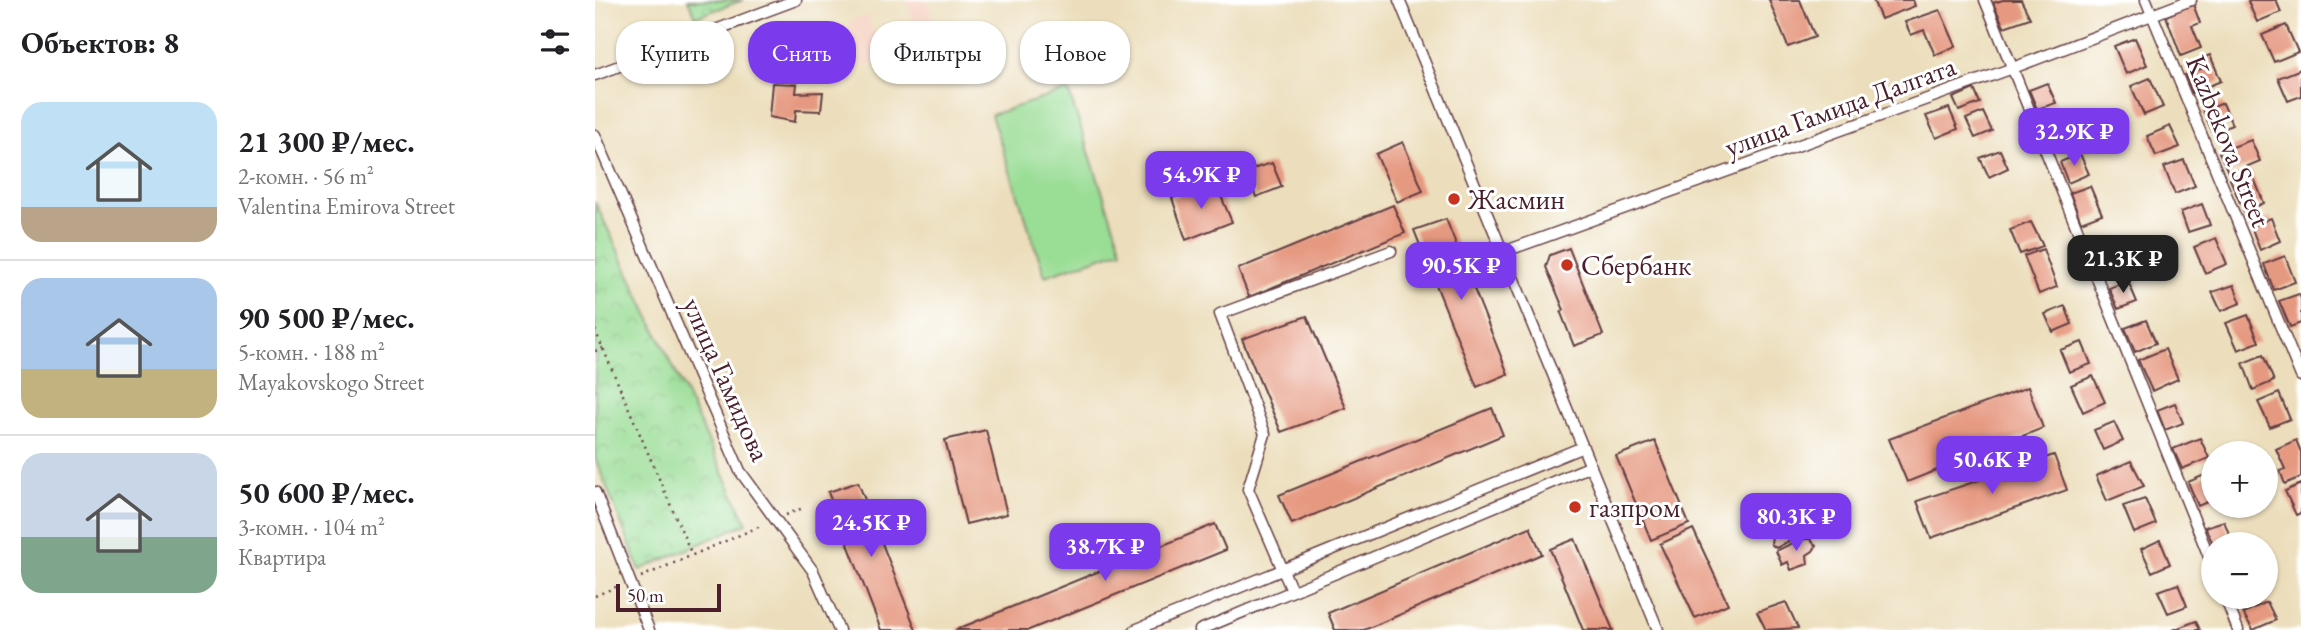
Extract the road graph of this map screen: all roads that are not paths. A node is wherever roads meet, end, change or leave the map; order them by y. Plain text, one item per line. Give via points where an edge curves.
1 (796, 0) edge
2 (1399, 0) edge
3 (1985, 0) edge
4 (2146, 0) edge
5 (2191, 0) edge
6 (2152, 15) junction
7 (2013, 68) junction
8 (595, 75) edge
9 (595, 135) edge
10 (1391, 251) dead end
11 (1503, 252) junction
12 (2301, 376) edge
13 (1583, 447) junction
14 (1591, 466) junction
15 (595, 492) edge
16 (2201, 537) edge
17 (1283, 570) junction
18 (1292, 591) junction
19 (2230, 609) edge
20 (649, 630) edge
21 (839, 630) edge
22 (1135, 630) edge
23 (1200, 630) edge
24 (1658, 630) edge
25 (2238, 630) edge

1 - 8 street
2 - 11 street
3 - 7 street
4 - 6 street, Kazbekova Street
5 - 6 street, улица Гамида Далгата
6 - 7 street, улица Гамида Далгата
6 - 12 street, Kazbekova Street
7 - 11 street, улица Гамида Далгата
7 - 16 street
9 - 21 street, улица Гамидова via 740,471 813,571
10 - 17 street via 1220,314 1265,433 1248,489
11 - 13 street
13 - 14 street
13 - 17 street
14 - 18 street
14 - 24 street
15 - 20 street
17 - 18 street
17 - 22 street
18 - 23 street
19 - 25 street

